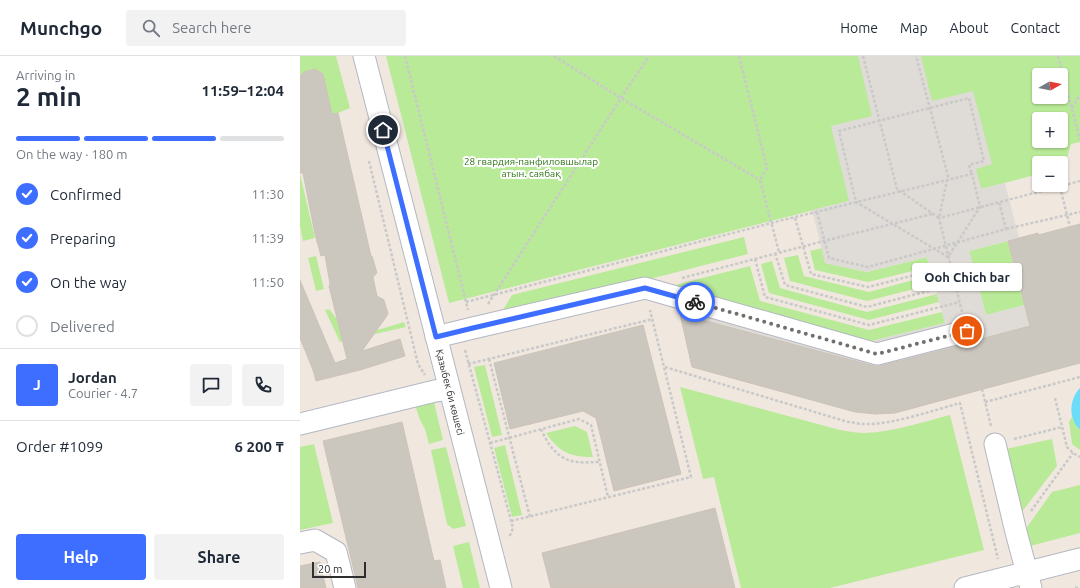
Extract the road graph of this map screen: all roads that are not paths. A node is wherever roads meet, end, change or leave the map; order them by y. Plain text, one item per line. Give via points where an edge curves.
1 (364, 56) edge
2 (967, 331) road end
3 (436, 337) junction
4 (449, 389) junction
5 (300, 424) edge
6 (995, 444) road end
7 (300, 543) edge
8 (1080, 559) edge
9 (1029, 580) edge
10 (345, 588) edge
11 (501, 588) edge
12 (965, 588) edge

1 - 3 street, Қазыбек би көшесі
2 - 3 street via 877,354 645,288
3 - 4 street, Қазыбек би көшесі
4 - 5 street
4 - 11 street, Қазыбек би көшесі
6 - 9 street
7 - 10 street via 314,540 336,552
8 - 9 street
9 - 12 street

